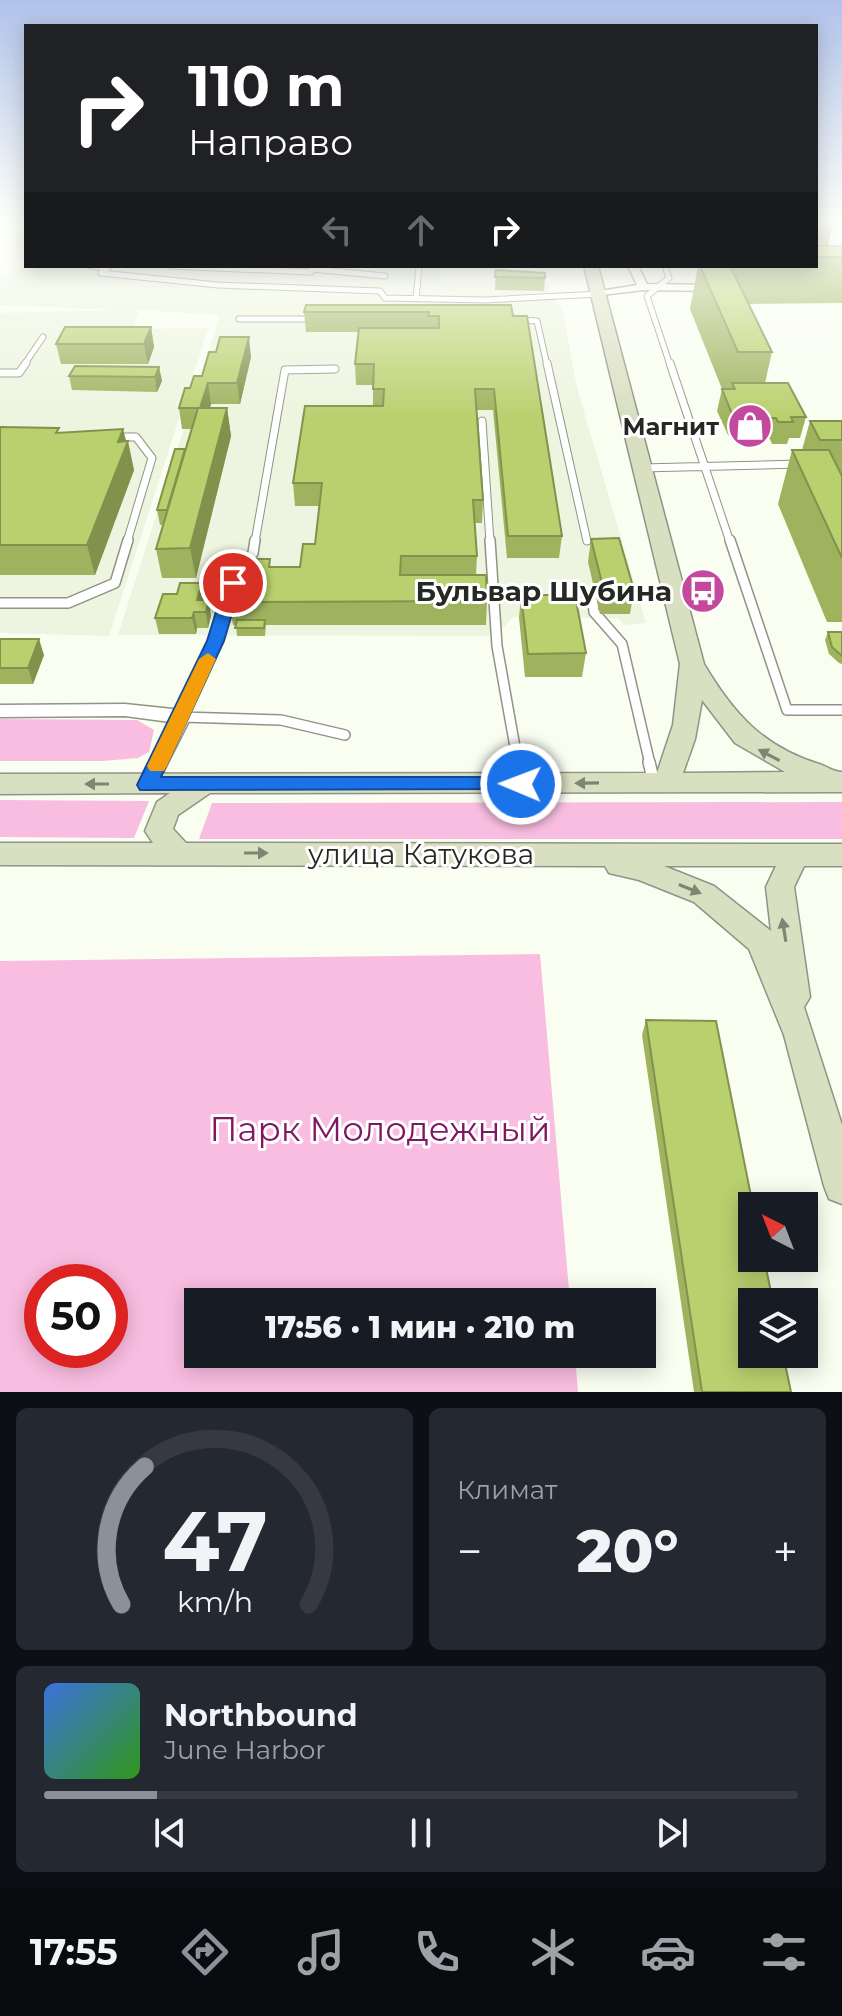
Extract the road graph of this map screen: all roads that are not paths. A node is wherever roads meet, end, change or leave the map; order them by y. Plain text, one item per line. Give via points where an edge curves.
1 (315, 288) edge
2 (381, 288) edge
3 (417, 288) edge
4 (596, 288) edge
5 (637, 288) edge
6 (657, 288) joint
7 (734, 288) edge
8 (380, 291) junction
9 (598, 294) junction
10 (416, 299) junction
11 (486, 300) junction
12 (490, 309) edge
13 (239, 319) dead end
14 (318, 319) edge
15 (508, 319) edge
16 (43, 337) dead end
17 (335, 369) dead end
18 (0, 373) edge
19 (482, 421) dead end
20 (106, 438) edge
21 (812, 464) edge
22 (702, 465) junction
23 (642, 468) junction
24 (587, 541) dead end
25 (592, 594) dead end
26 (0, 603) edge
27 (692, 664) junction
28 (842, 710) edge
29 (0, 711) edge
30 (182, 717) junction
31 (345, 735) dead end
32 (842, 781) edge
33 (660, 783) junction
34 (0, 784) edge
35 (521, 784) junction
36 (147, 785) junction
37 (203, 785) junction
38 (178, 853) junction
39 (0, 854) edge
40 (561, 854) junction
41 (842, 855) edge
42 (795, 856) junction
43 (800, 1035) junction
44 (842, 1186) edge

1 - 8 lane
2 - 8 lane
3 - 10 lane
4 - 9 main road
5 - 9 street
6 - 7 street
6 - 22 lane via 647,296
8 - 10 lane via 385,298
9 - 11 lane
9 - 23 main road
10 - 11 lane
11 - 12 lane
13 - 14 lane
15 - 24 lane via 537,321
16 - 18 lane via 19,373
17 - 30 lane via 285,370 253,553 233,583 223,621
19 - 35 lane via 497,646
20 - 26 lane via 136,437 152,458 115,583 68,603
21 - 22 lane
22 - 23 lane
22 - 28 lane via 787,710
23 - 27 main road
25 - 33 lane via 594,612 622,644
32 -> 27 main road via 772,758 744,740 721,714
27 - 33 main road via 691,712 677,759
29 - 30 street via 125,710
30 - 31 lane via 281,720
30 - 36 street
32 - 33 main road
33 -> 35 main road
36 -> 34 main road
35 - 37 main road
36 - 37 main road
37 - 38 main road via 166,809 159,831
38 - 39 main road, улица Катукова
38 -> 40 main road, улица Катукова
40 - 42 main road, улица Катукова
40 -> 43 main road via 642,869 704,894 761,941
41 - 42 main road, улица Катукова
43 -> 42 main road via 780,887
43 - 44 main road

